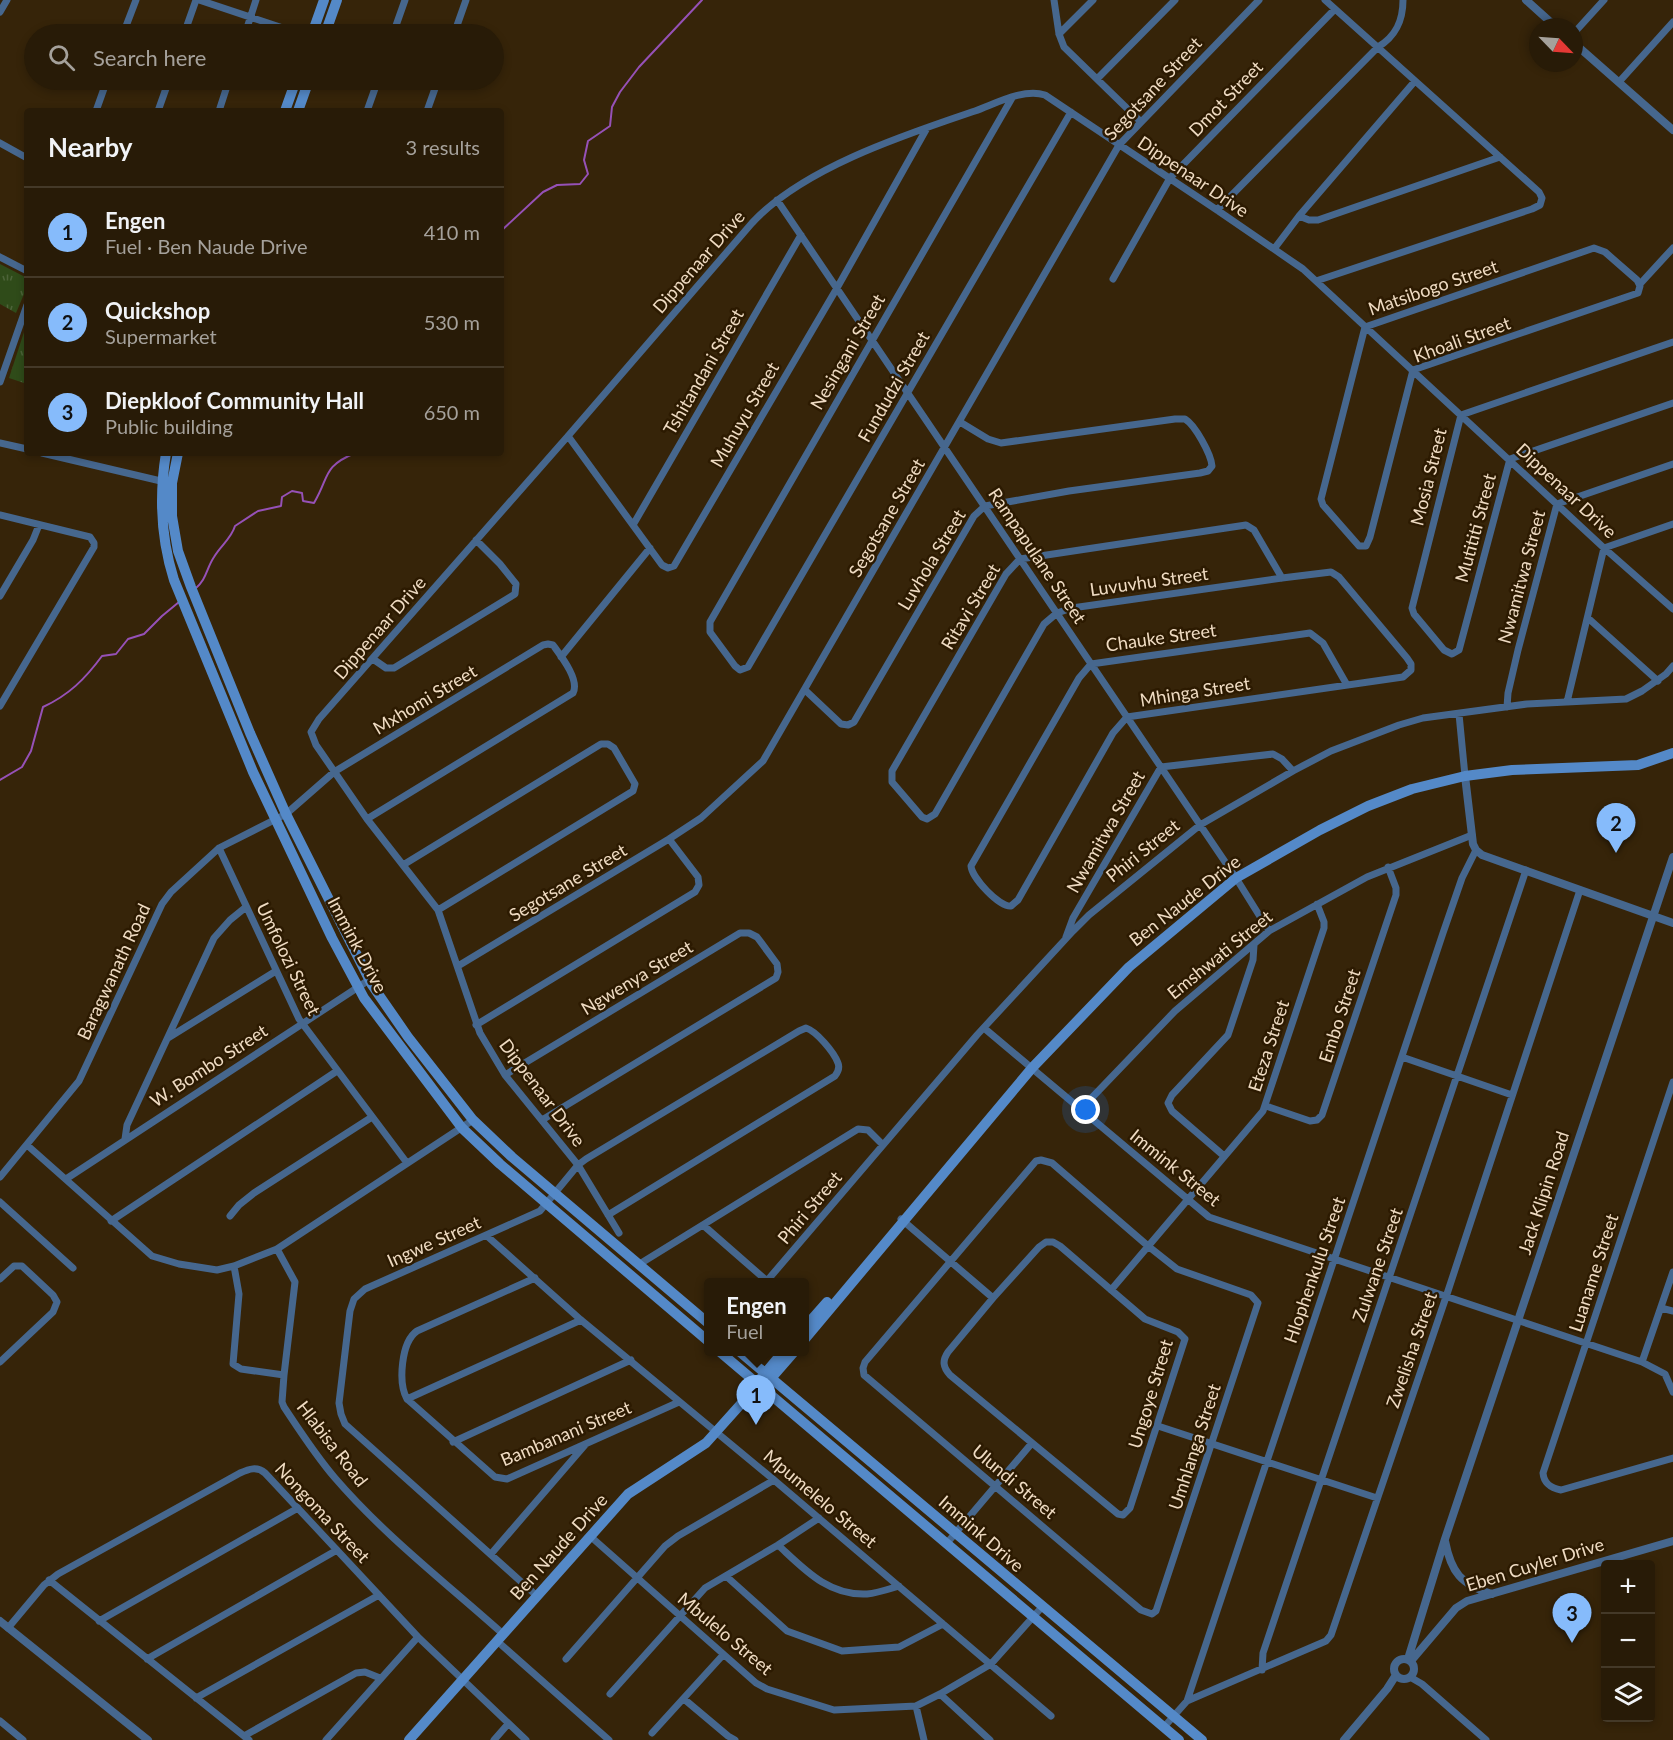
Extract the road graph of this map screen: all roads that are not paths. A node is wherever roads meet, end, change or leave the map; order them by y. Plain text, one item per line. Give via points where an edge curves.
1 (7, 0) edge
2 (136, 0) edge
3 (197, 0) edge
4 (256, 0) edge
5 (324, 0) edge
6 (337, 0) edge
7 (405, 0) edge
8 (466, 0) edge
9 (1054, 0) edge
10 (1093, 0) edge
11 (1175, 0) edge
12 (1259, 0) edge
13 (1325, 0) edge
14 (1403, 0) edge
15 (1526, 0) edge
16 (1604, 0) edge
17 (1335, 9) junction
18 (0, 12) edge
19 (250, 18) junction
20 (1546, 18) edge
21 (1673, 21) edge
22 (1583, 23) edge
23 (127, 24) edge
24 (188, 24) edge
25 (248, 24) edge
26 (269, 24) edge
27 (316, 24) edge
28 (329, 24) edge
29 (397, 24) edge
30 (458, 24) edge
31 (1059, 34) junction
32 (1378, 47) junction
33 (1583, 51) edge
34 (1097, 79) junction
35 (1415, 81) junction
36 (1619, 82) junction
37 (103, 90) edge
38 (165, 90) edge
39 (226, 90) edge
40 (292, 90) edge
41 (305, 90) edge
42 (374, 90) edge
43 (434, 90) edge
44 (1012, 98) junction
45 (97, 108) edge
46 (159, 108) edge
47 (220, 108) edge
48 (286, 108) edge
49 (299, 108) edge
50 (368, 108) edge
51 (428, 108) edge
52 (1071, 112) junction
53 (1140, 121) junction
54 (1671, 126) edge
55 (927, 128) junction
56 (0, 143) edge
57 (1119, 145) junction
58 (24, 157) edge
59 (1500, 157) junction
60 (1170, 178) junction
61 (777, 200) junction
62 (1217, 210) junction
63 (1299, 216) junction
64 (801, 235) junction
65 (1673, 248) edge
66 (1274, 249) junction
67 (0, 257) edge
68 (24, 269) edge
69 (1113, 279) dead end
70 (1316, 282) junction
71 (1640, 284) junction
72 (837, 288) junction
73 (24, 314) edge
74 (1365, 327) junction
75 (872, 341) junction
76 (1673, 342) edge
77 (1413, 370) junction
78 (0, 382) edge
79 (908, 393) junction
80 (1673, 403) edge
81 (1461, 415) junction
82 (960, 422) junction
83 (568, 436) junction
84 (0, 443) edge
85 (24, 448) edge
86 (945, 448) junction
87 (55, 456) edge
88 (166, 456) edge
89 (177, 456) edge
90 (1510, 459) junction
91 (1673, 464) edge
92 (167, 482) junction
93 (1557, 504) junction
94 (985, 506) junction
95 (0, 516) edge
96 (1673, 524) edge
97 (39, 525) junction
98 (633, 525) junction
99 (476, 540) junction
100 (1356, 543) joint
101 (650, 548) junction
102 (1605, 548) junction
103 (1020, 559) junction
104 (1281, 578) junction
105 (0, 596) edge
106 (1673, 609) edge
107 (1057, 613) junction
108 (1588, 618) junction
109 (1444, 650) joint
110 (561, 657) junction
111 (1407, 658) joint
112 (373, 659) junction
113 (1091, 664) junction
114 (1673, 666) edge
115 (738, 669) joint
116 (1658, 681) junction
117 (1347, 685) junction
118 (805, 690) junction
119 (1567, 702) junction
120 (0, 706) edge
121 (1507, 707) junction
122 (1459, 714) junction
123 (1127, 717) junction
124 (1673, 753) edge
125 (1161, 767) junction
126 (1293, 771) junction
127 (334, 772) junction
128 (1465, 776) junction
129 (281, 817) junction
130 (367, 819) junction
131 (1200, 825) junction
132 (1472, 835) junction
133 (669, 839) junction
134 (219, 848) junction
135 (1476, 850) junction
136 (1673, 857) edge
137 (403, 865) junction
138 (1388, 867) junction
139 (1526, 870) junction
140 (1236, 878) junction
141 (1580, 890) junction
142 (1000, 903) joint
143 (1317, 904) junction
144 (246, 907) junction
145 (438, 910) junction
146 (1655, 915) junction
147 (1673, 923) edge
148 (1269, 931) junction
149 (1066, 940) junction
150 (1254, 945) junction
151 (458, 966) junction
152 (276, 971) junction
153 (369, 980) junction
154 (357, 987) junction
155 (302, 1024) junction
156 (476, 1025) junction
157 (984, 1028) junction
158 (168, 1038) junction
159 (1402, 1058) junction
160 (1032, 1068) junction
161 (337, 1071) junction
162 (505, 1075) junction
163 (1458, 1076) junction
164 (1673, 1082) edge
165 (1512, 1095) junction
166 (1266, 1106) junction
167 (1081, 1109) junction
168 (372, 1117) junction
169 (473, 1120) junction
170 (542, 1120) junction
171 (462, 1128) junction
172 (125, 1139) junction
173 (27, 1145) junction
174 (883, 1145) junction
175 (1224, 1156) junction
176 (407, 1163) junction
177 (578, 1166) junction
178 (0, 1177) edge
179 (66, 1179) junction
180 (555, 1193) junction
181 (1188, 1200) junction
182 (0, 1202) edge
183 (547, 1203) junction
184 (608, 1215) junction
185 (230, 1216) dead end
186 (903, 1220) junction
187 (111, 1221) junction
188 (703, 1225) junction
189 (619, 1233) dead end
190 (488, 1236) junction
191 (1148, 1246) junction
192 (277, 1249) junction
193 (1334, 1260) junction
194 (950, 1261) junction
195 (638, 1265) junction
196 (234, 1266) junction
197 (73, 1268) dead end
198 (1673, 1272) edge
199 (535, 1278) junction
200 (763, 1278) edge
201 (770, 1278) edge
202 (1389, 1278) junction
203 (0, 1279) edge
204 (1111, 1290) junction
205 (1446, 1297) junction
206 (993, 1298) junction
207 (1661, 1308) junction
208 (1673, 1311) edge
209 (581, 1320) junction
210 (704, 1320) edge
211 (1519, 1322) junction
212 (809, 1323) edge
213 (809, 1334) edge
214 (704, 1338) edge
215 (1586, 1345) junction
216 (726, 1356) edge
217 (743, 1356) edge
218 (780, 1356) edge
219 (790, 1356) edge
220 (631, 1360) junction
221 (0, 1362) edge
222 (1642, 1362) junction
223 (284, 1375) junction
224 (764, 1380) junction
225 (1673, 1392) edge
226 (407, 1399) junction
227 (679, 1402) junction
228 (1158, 1426) junction
229 (717, 1433) junction
230 (453, 1442) junction
231 (1032, 1443) junction
232 (586, 1444) junction
233 (1212, 1444) junction
234 (1673, 1458) edge
235 (1267, 1462) junction
236 (774, 1480) junction
237 (1321, 1480) junction
238 (995, 1486) junction
239 (1377, 1498) junction
240 (297, 1508) junction
241 (819, 1518) junction
242 (956, 1533) junction
243 (590, 1536) junction
244 (1445, 1539) junction
245 (1673, 1541) edge
246 (947, 1543) junction
247 (778, 1545) junction
248 (337, 1550) junction
249 (491, 1554) junction
250 (726, 1576) junction
251 (636, 1578) junction
252 (49, 1580) junction
253 (899, 1586) junction
254 (1492, 1594) junction
255 (379, 1595) junction
256 (537, 1596) junction
257 (1042, 1607) junction
258 (1156, 1611) joint
259 (680, 1616) junction
260 (1033, 1616) junction
261 (0, 1621) edge
262 (99, 1621) junction
263 (943, 1624) junction
264 (8, 1628) junction
265 (418, 1637) junction
266 (500, 1637) junction
267 (723, 1655) junction
268 (147, 1659) junction
269 (566, 1659) dead end
270 (992, 1664) junction
271 (1407, 1668) junction
272 (1262, 1670) junction
273 (380, 1678) junction
274 (463, 1678) junction
275 (610, 1694) dead end
276 (940, 1694) junction
277 (196, 1698) junction
278 (684, 1699) junction
279 (1187, 1701) junction
280 (916, 1706) junction
281 (1051, 1716) dead end
282 (1173, 1716) junction
283 (1, 1724) edge
284 (508, 1724) junction
285 (1164, 1727) junction
286 (652, 1733) dead end
287 (246, 1738) edge
288 (23, 1740) edge
289 (148, 1740) edge
290 (326, 1740) edge
291 (409, 1740) edge
292 (494, 1740) edge
293 (526, 1740) edge
294 (609, 1740) edge
295 (735, 1740) edge
296 (924, 1740) edge
297 (990, 1740) edge
298 (1179, 1740) edge
299 (1202, 1740) edge
300 (1344, 1740) edge
301 (1486, 1740) edge

1 - 18 street
2 - 23 street
3 - 19 street
3 - 24 street
4 - 19 street
5 - 27 main road
6 - 28 main road
7 - 29 street
8 - 30 street
9 - 31 street
10 - 31 street
11 - 34 street
12 - 53 street, Segotsane Street
13 - 17 street
14 - 32 street via 1400,22 1390,38
15 - 20 street
16 - 22 street
17 - 32 street
17 - 60 street, Dmot Street
19 - 25 street
19 - 26 street
21 - 36 street
31 - 34 street via 1064,47
32 - 35 street
32 - 62 street
33 - 36 street
34 - 53 street
35 - 59 street
35 - 63 street
36 - 54 street
37 - 45 street
38 - 46 street
39 - 47 street
40 - 48 main road
41 - 49 main road
42 - 50 street
43 - 51 street
44 - 52 street, Dippenaar Drive via 1039,93
44 - 55 street, Dippenaar Drive
44 - 75 street, Nesingani Street
52 - 57 street, Dippenaar Drive
52 - 79 street, Fundudzi Street
53 - 57 street, Segotsane Street
55 - 61 street, Dippenaar Drive via 832,167
55 - 72 street, Muhuyu Street
56 - 58 street
57 - 60 street, Dippenaar Drive
57 - 82 street, Segotsane Street
59 - 63 street via 1318,220
59 - 70 street via 1539,192 1540,205
60 - 62 street, Dippenaar Drive
60 - 69 street, Dmot Street
61 - 64 street, Rampapulane Street
61 - 83 street, Dippenaar Drive via 752,223
62 - 66 street, Dippenaar Drive
63 - 66 street
64 - 72 street, Rampapulane Street
64 - 98 street, Tshitandani Street
65 - 71 street, Khoali Street
66 - 70 street, Dippenaar Drive
67 - 68 street
70 - 74 street, Dippenaar Drive
71 - 74 street, Matsibogo Street via 1597,248
71 - 77 street, Khoali Street via 1638,293 1630,297
72 - 75 street, Rampapulane Street
72 - 101 street, Muhuyu Street via 677,564 665,567
73 - 78 street
74 - 77 street, Dippenaar Drive
74 - 100 street, Matsibogo Street via 1321,494 1323,505
75 - 79 street, Rampapulane Street
75 - 115 street, Nesingani Street via 710,622 710,632
76 - 81 street, Mosia Street
77 - 81 street, Dippenaar Drive
77 - 100 street, Khoali Street via 1370,537 1364,547
79 - 86 street, Rampapulane Street
79 - 115 street, Fundudzi Street via 748,668
80 - 90 street, Mutititi Street
81 - 90 street, Dippenaar Drive
81 - 109 street, Mosia Street via 1412,608
82 - 86 street, Segotsane Street
82 - 94 street, Luvhola Street via 1001,443 1185,419 1212,462 1211,468 1200,473
83 - 98 street, Muhuyu Street
83 - 99 street, Dippenaar Drive
84 - 85 street
86 - 94 street, Rampapulane Street
86 - 118 street, Segotsane Street
87 - 92 street
88 - 92 main road, Immink Drive
89 - 92 main road, Immink Drive
90 - 93 street, Dippenaar Drive
90 - 109 street, Mutititi Street via 1459,650 1452,654
91 - 93 street, Nwamitwa Street
92 - 129 main road, Immink Drive via 178,551
92 - 129 main road, Immink Drive via 164,541 168,561 253,772
93 - 102 street, Dippenaar Drive
93 - 121 street, Nwamitwa Street
94 - 103 street, Rampapulane Street
94 - 118 street, Luvhola Street via 974,516 854,722 841,724
95 - 97 street
96 - 102 street
97 - 105 street
97 - 120 street via 90,537 94,547
98 - 101 street, Muhuyu Street
99 - 112 street, Dippenaar Drive
99 - 112 street via 516,584 515,594 394,668 384,667
101 - 110 street
102 - 106 street, Dippenaar Drive
102 - 108 street
103 - 104 street, Ritavi Street via 1246,525 1254,530
103 - 107 street, Rampapulane Street
103 - 107 street, Ritavi Street via 1006,574 891,773 894,785 922,817 935,814 1044,624
104 - 107 street, Luvuvhu Street
104 - 111 street, Luvuvhu Street via 1335,574
107 - 113 street, Rampapulane Street
108 - 116 street
108 - 119 street
110 - 127 street, Mxhomi Street via 552,645 543,645
110 - 130 street via 575,688 570,695
111 - 117 street, Mhinga Street via 1411,668 1403,677
112 - 127 street, Dippenaar Drive via 312,731 314,742
113 - 117 street, Chauke Street via 1310,633 1323,643
113 - 123 street, Rampapulane Street
113 - 142 street, Chauke Street via 971,866 973,874
114 - 116 street, Phiri Street
116 - 119 street, Phiri Street via 1626,699
117 - 123 street, Mhinga Street
118 - 133 street, Segotsane Street via 759,766 701,818
119 - 121 street, Phiri Street
121 - 122 street, Phiri Street
122 - 126 street, Phiri Street via 1399,725
122 - 128 street
123 - 125 street, Rampapulane Street
123 - 142 street, Mhinga Street via 1113,733 1018,900 1011,906
124 - 128 main road, Ben Naude Drive via 1638,765 1542,767
125 - 126 street, Nwamitwa Street via 1273,754
125 - 131 street, Rampapulane Street
125 - 149 street, Nwamitwa Street via 1073,918
126 - 131 street, Phiri Street
127 - 129 street, Mxhomi Street
127 - 130 street, Dippenaar Drive
128 - 132 street
128 - 140 main road, Ben Naude Drive via 1412,789 1368,806
129 - 134 street, Baragwanath Road
129 - 153 main road, Immink Drive
129 - 154 main road, Immink Drive
130 - 137 street, Dippenaar Drive
131 - 140 street, Rampapulane Street
131 - 149 street, Phiri Street via 1089,915
132 - 135 street
132 - 138 street, Emshwati Street
133 - 151 street, Segotsane Street
133 - 156 street via 698,877 699,885 694,892
134 - 144 street, Umfolozi Street
134 - 173 street, Baragwanath Road via 167,896 81,1078
135 - 139 street
135 - 159 street, Hlophenkulu Street via 1462,878
136 - 146 street, Jack Klipin Road
137 - 145 street, Dippenaar Drive
137 - 145 street via 602,744 612,746 634,782 633,791
138 - 143 street, Emshwati Street
138 - 166 street, Embo Street via 1396,895 1322,1115 1310,1121
139 - 141 street
139 - 163 street, Zulwane Street
140 - 148 street, Rampapulane Street
140 - 160 main road, Ben Naude Drive via 1129,967
141 - 146 street
141 - 165 street, Zwelisha Street
143 - 148 street, Emshwati Street
143 - 166 street, Eteza Street via 1324,928
144 - 152 street, Umfolozi Street
144 - 158 street via 214,938
145 - 151 street, Dippenaar Drive
146 - 147 street
146 - 211 street, Jack Klipin Road
148 - 150 street, Emshwati Street
149 - 157 street, Phiri Street
150 - 167 street, Emshwati Street via 1175,1011
150 - 175 street via 1253,960 1228,1035 1168,1103 1172,1111
151 - 156 street, Dippenaar Drive
152 - 155 street, Umfolozi Street
152 - 158 street
153 - 154 street, W. Bombo Street
153 - 169 main road, Immink Drive
154 - 155 street, W. Bombo Street
154 - 171 main road, Immink Drive
155 - 161 street, Umfolozi Street
155 - 172 street, W. Bombo Street
156 - 162 street, Dippenaar Drive
157 - 160 street, Immink Street
157 - 174 street, Phiri Street
158 - 172 street via 127,1125
159 - 163 street
159 - 193 street, Hlophenkulu Street
160 - 167 street, Immink Street
160 - 186 main road, Ben Naude Drive
161 - 168 street, Umfolozi Street
161 - 187 street
162 - 170 street, Dippenaar Drive
162 - 170 street, Ngwenya Street via 740,933 757,937 777,964 777,975 771,982
163 - 165 street
163 - 202 street, Zulwane Street
164 - 215 street, Luaname Street
165 - 205 street, Zwelisha Street
166 - 175 street, Eteza Street
167 - 181 street, Immink Street
168 - 176 street, Umfolozi Street
168 - 185 street via 254,1193
169 - 171 street
169 - 180 main road, Immink Drive
170 - 177 street, Dippenaar Drive
171 - 176 street
171 - 183 main road, Immink Drive
172 - 179 street, W. Bombo Street
173 - 178 street, Baragwanath Road
173 - 179 street
174 - 188 street via 868,1130 858,1129
174 - 201 street, Phiri Street
175 - 181 street, Eteza Street
176 - 192 street
177 - 180 street, Ingwe Street
177 - 184 street, Dippenaar Drive
177 - 184 street, Ingwe Street via 803,1029 816,1033 837,1062 838,1070 833,1077
179 - 187 street
180 - 183 street, Ingwe Street
180 - 195 main road, Immink Drive
181 - 191 street, Eteza Street
181 - 193 street, Immink Street via 1211,1218
182 - 197 street
183 - 190 street, Ingwe Street via 540,1211
183 - 214 main road, Immink Drive
184 - 189 street, Dippenaar Drive
186 - 194 street
186 - 212 main road, Ben Naude Drive
186 - 213 main road, Ben Naude Drive
187 - 196 street via 159,1259 210,1270
188 - 195 street
188 - 200 street
190 - 199 street, Mpumelelo Street
190 - 249 street, Ingwe Street via 356,1295 339,1403 342,1419 350,1429
191 - 194 street via 1044,1160 1036,1161
191 - 204 street, Eteza Street
191 - 233 street, Umhlanga Street via 1181,1270 1256,1300 1257,1308
192 - 196 street
192 - 223 street, Hlabisa Road via 296,1282
193 - 202 street, Immink Street
193 - 235 street, Hlophenkulu Street
194 - 206 street
194 - 238 street, Ulundi Street via 862,1368 864,1375
195 - 210 main road, Immink Drive
196 - 223 street via 239,1294 233,1364 241,1369
198 - 207 street
199 - 209 street, Mpumelelo Street
199 - 226 street via 414,1333 408,1341 401,1386
202 - 205 street, Immink Street
202 - 237 street, Zulwane Street
203 - 221 street via 14,1266 22,1266 57,1302 53,1312
204 - 206 street, Ungoye Street via 1060,1246 1048,1242
204 - 228 street, Ungoye Street via 1146,1319 1178,1332 1185,1340
205 - 211 street, Immink Street
205 - 239 street, Zwelisha Street
206 - 231 street, Ungoye Street via 948,1352 944,1365 950,1375
207 - 208 street
207 - 222 street
209 - 220 street, Mpumelelo Street
209 - 226 street
211 - 215 street, Immink Street
211 - 244 street, Jack Klipin Road
215 - 222 street, Immink Street
215 - 234 street, Luaname Street via 1543,1473 1545,1482 1561,1490
216 - 224 main road, Immink Drive
217 - 224 main road, Immink Drive
218 - 224 main road, Ben Naude Drive
219 - 224 main road, Ben Naude Drive
220 - 227 street, Mpumelelo Street
220 - 230 street
222 - 225 street, Immink Street via 1665,1374
223 - 266 street, Hlabisa Road via 283,1405 335,1478
224 - 229 main road, Ben Naude Drive via 756,1394 749,1395
224 - 242 main road, Immink Drive
224 - 246 main road, Immink Drive
226 - 230 street, Bambanani Street
227 - 229 street, Mpumelelo Street
227 - 232 street, Bambanani Street
228 - 231 street, Ungoye Street via 1130,1508 1123,1515
228 - 233 street
229 - 236 street, Mpumelelo Street
229 - 243 main road, Ben Naude Drive via 636,1488
230 - 232 street, Bambanani Street via 495,1477 504,1479
231 - 238 street
232 - 249 street
233 - 235 street
233 - 258 street, Umhlanga Street
235 - 237 street
235 - 279 street, Hlophenkulu Street
236 - 241 street, Mpumelelo Street
236 - 251 street via 671,1541
237 - 239 street
237 - 272 street, Zulwane Street via 1263,1653
238 - 242 street
238 - 258 street, Ulundi Street via 1144,1612 1151,1615
239 - 272 street, Zwelisha Street via 1328,1639
240 - 248 street, Nongoma Street
240 - 252 street, Nongoma Street via 264,1472 251,1469
240 - 262 street
241 - 247 street
241 - 253 street, Mpumelelo Street
242 - 246 street
242 - 257 main road, Immink Drive
243 - 251 street, Mbulelo Street
243 - 256 main road, Ben Naude Drive
244 - 254 street via 1450,1561 1460,1578
244 - 271 street via 1412,1640
245 - 254 street, Eben Cuyler Drive
246 - 260 main road, Immink Drive
247 - 250 street
247 - 253 street via 814,1579 832,1588 867,1594
248 - 255 street, Nongoma Street
248 - 268 street
249 - 256 street, Ingwe Street
250 - 259 street via 705,1588
250 - 263 street via 787,1632 842,1651 899,1647
251 - 259 street, Mbulelo Street
251 - 269 street
252 - 262 street
252 - 264 street, Nongoma Street
253 - 263 street, Mpumelelo Street
254 - 271 street, Eben Cuyler Drive via 1461,1604
255 - 265 street, Nongoma Street
255 - 277 street
256 - 266 main road, Ben Naude Drive
257 - 260 street, Mbulelo Street
257 - 282 main road, Immink Drive
259 - 267 street, Mbulelo Street
259 - 275 street
260 - 270 street, Mbulelo Street
260 - 285 main road, Immink Drive
261 - 264 street
262 - 268 street
263 - 270 street, Mpumelelo Street
264 - 289 street
265 - 273 street
265 - 274 street, Nongoma Street
266 - 274 main road, Ben Naude Drive
266 - 294 street, Hlabisa Road
267 - 278 street
267 - 280 street, Mbulelo Street via 762,1687 834,1710
268 - 277 street
270 - 276 street, Mbulelo Street
270 - 281 street, Mpumelelo Street
271 - 300 street, Eben Cuyler Drive
271 - 301 street
272 - 279 street, Zwelisha Street
273 - 287 street via 356,1673
273 - 290 street
274 - 284 street, Nongoma Street
274 - 291 main road, Ben Naude Drive
276 - 280 street, Mbulelo Street
276 - 297 street
277 - 287 street
278 - 286 street
278 - 295 street
279 - 282 street, Zwelisha Street
280 - 296 street
282 - 285 street, Zwelisha Street
282 - 299 main road, Immink Drive
283 - 288 street
284 - 292 street
284 - 293 street, Nongoma Street
285 - 298 main road, Immink Drive

